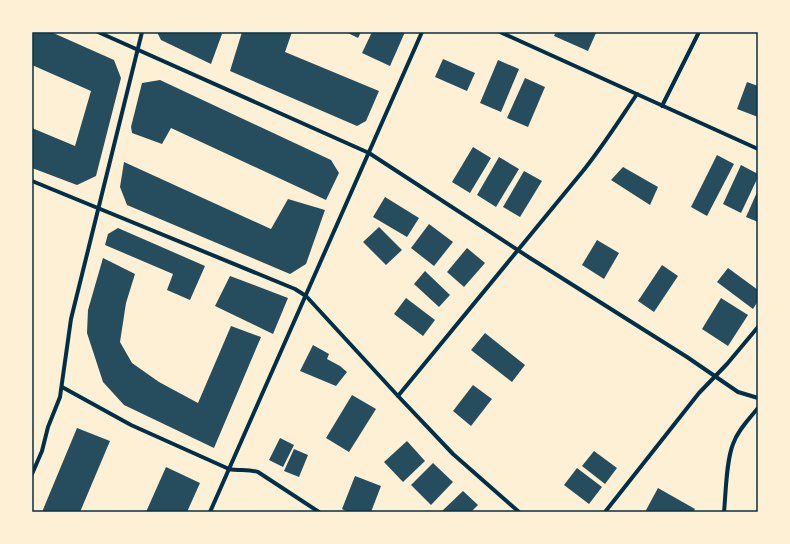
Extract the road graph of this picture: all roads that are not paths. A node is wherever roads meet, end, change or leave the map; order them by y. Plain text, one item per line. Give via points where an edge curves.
1 (98, 32) edge
2 (142, 32) edge
3 (422, 32) edge
4 (500, 32) edge
5 (699, 32) edge
6 (138, 50) junction
7 (637, 94) junction
8 (662, 106) junction
9 (758, 149) edge
10 (369, 153) junction
11 (32, 181) edge
12 (99, 207) junction
13 (518, 250) junction
14 (306, 296) junction
15 (758, 327) edge
16 (716, 376) junction
17 (62, 387) junction
18 (398, 396) junction
19 (758, 398) edge
20 (758, 408) edge
21 (229, 469) junction
22 (32, 474) edge
23 (210, 512) edge
24 (319, 512) edge
25 (519, 512) edge
26 (605, 512) edge
27 (724, 512) edge

1 - 6 street
2 - 6 street
3 - 10 street
4 - 7 street
5 - 8 street
6 - 10 street
6 - 12 street
7 - 8 street
7 - 13 street via 597,154
8 - 9 street
10 - 13 street
10 - 14 street
11 - 12 street
12 - 14 street via 295,289
12 - 17 street via 71,319
13 - 16 street
13 - 18 street
14 - 18 street
14 - 21 street
15 - 16 street
16 - 19 street via 738,392
16 - 26 street
17 - 21 street via 131,425
17 - 22 street via 56,411
18 - 25 street via 454,454
20 - 27 street via 741,428 733,444
21 - 23 street
21 - 24 street via 258,472

